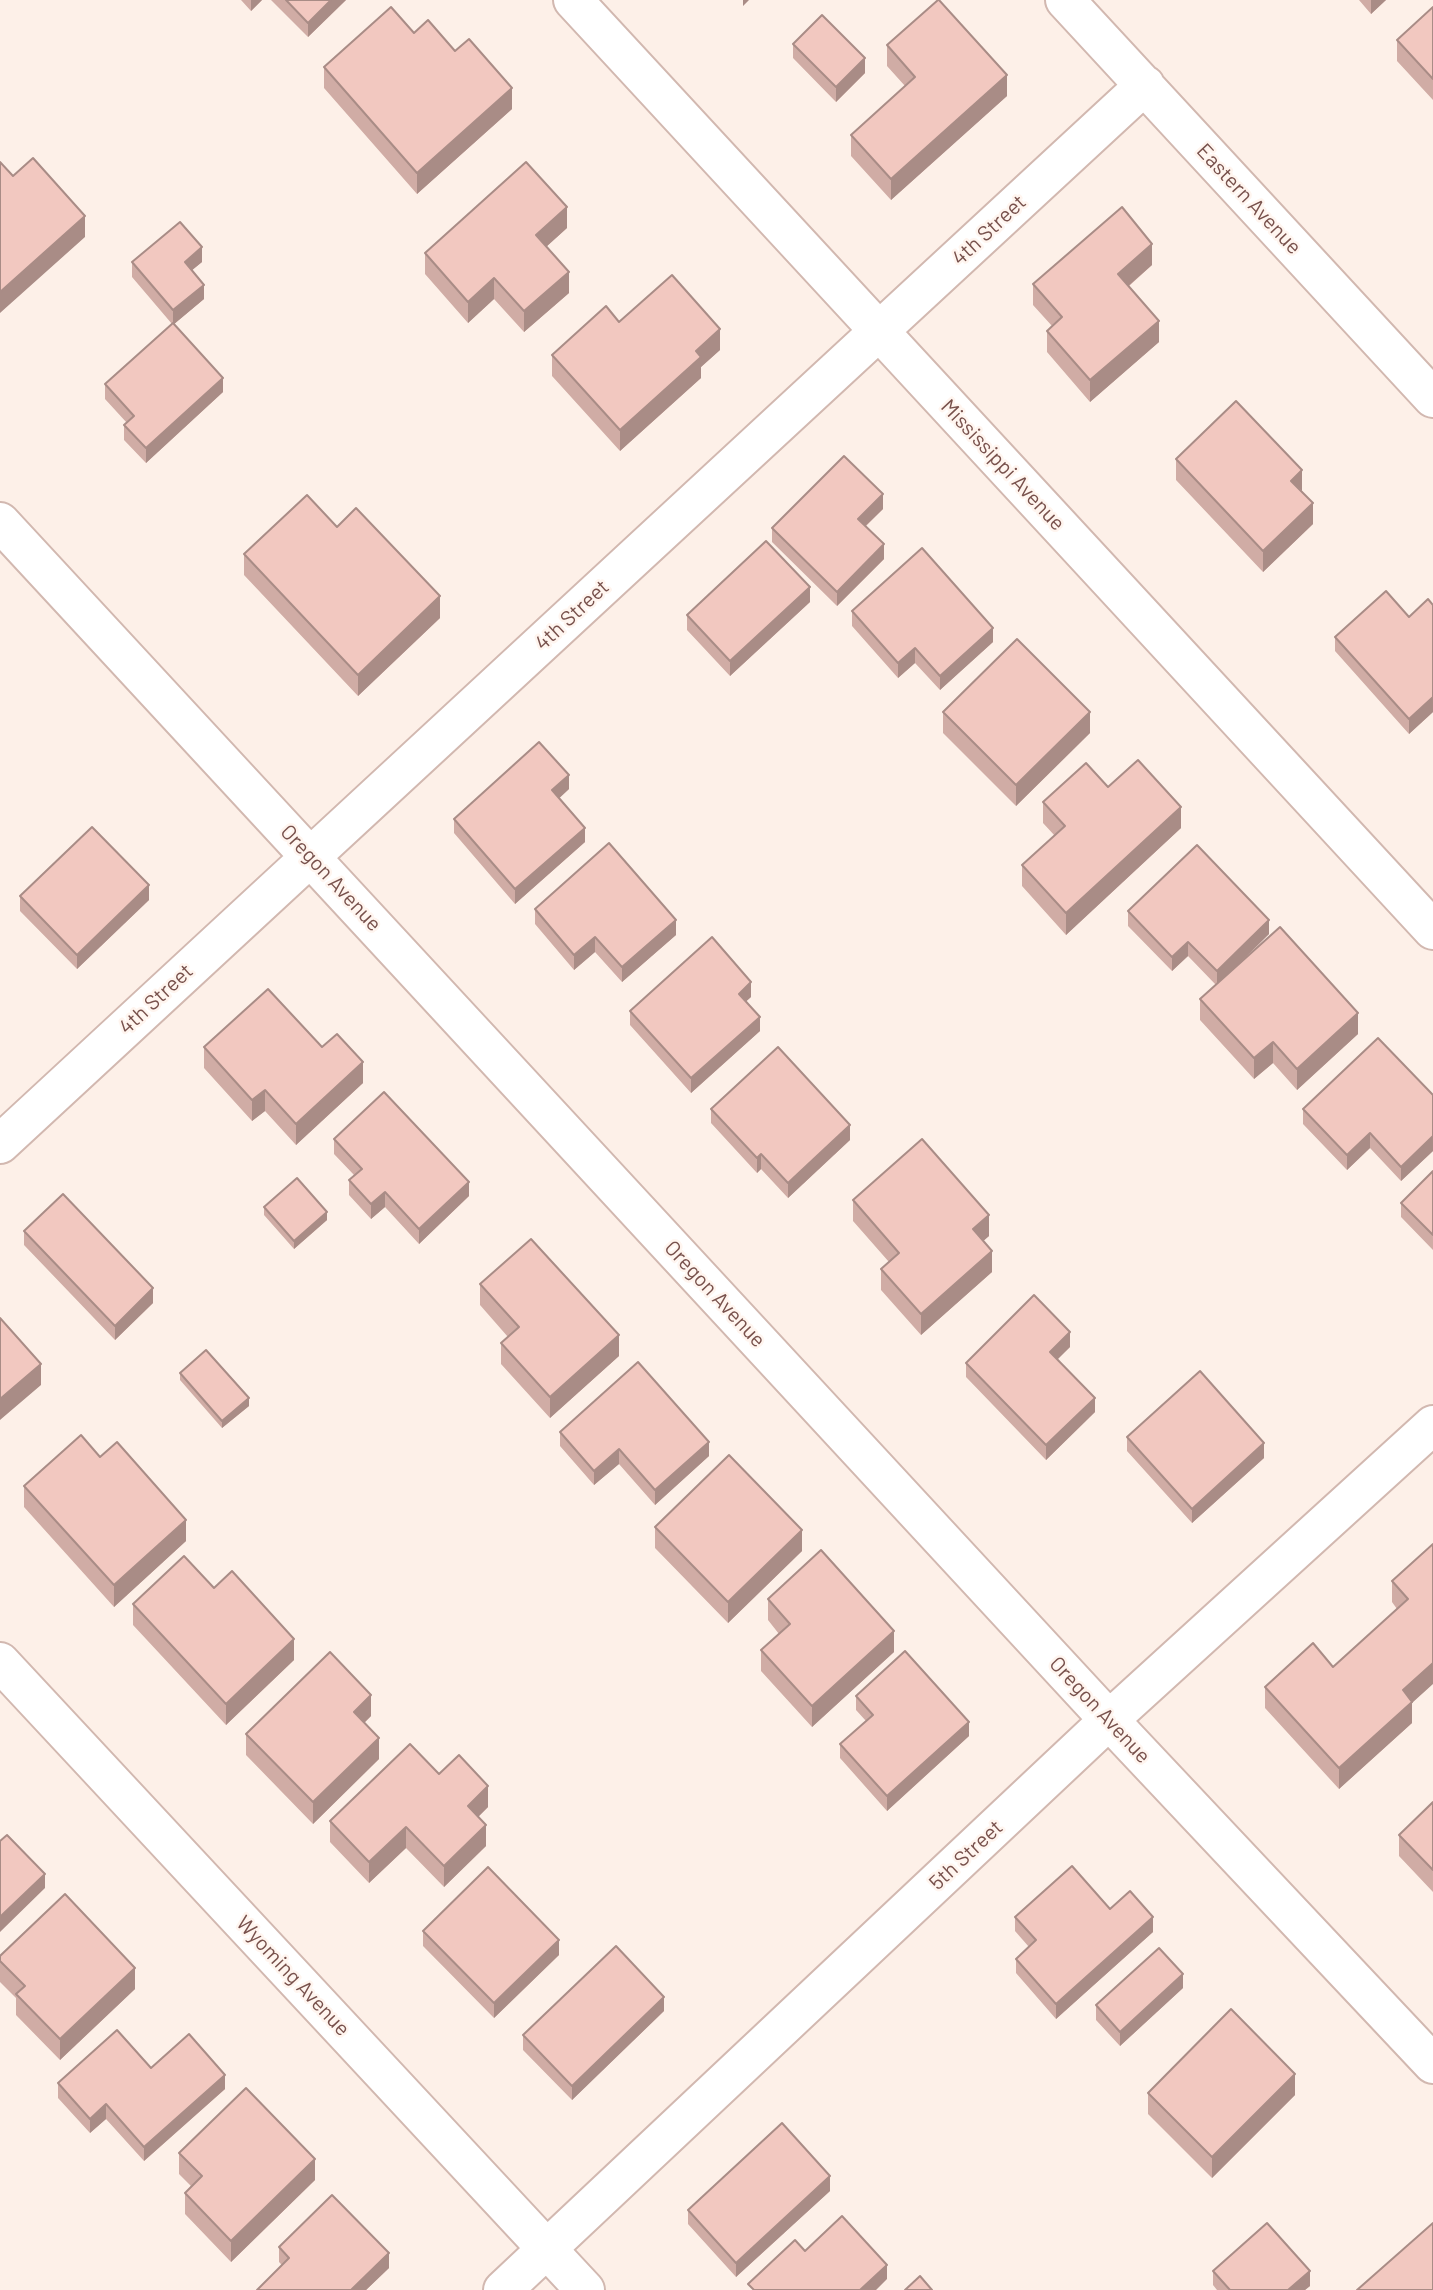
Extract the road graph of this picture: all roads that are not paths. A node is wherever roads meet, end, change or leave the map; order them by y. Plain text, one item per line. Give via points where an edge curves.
1 (573, 0) edge
2 (1065, 0) edge
3 (1145, 85) junction
4 (879, 332) junction
5 (1433, 398) edge
6 (0, 522) edge
7 (310, 856) junction
8 (1433, 930) edge
9 (0, 1144) edge
10 (1433, 1425) edge
11 (0, 1662) edge
12 (1109, 1720) junction
13 (1433, 2064) edge
14 (547, 2249) junction
15 (503, 2290) edge
16 (585, 2290) edge

1 - 4 street, Mississippi Avenue
2 - 3 street, Eastern Avenue
3 - 4 street, 4th Street
3 - 5 street, Eastern Avenue
4 - 7 street, 4th Street
4 - 8 street, Mississippi Avenue
6 - 7 street, Oregon Avenue
7 - 9 street, 4th Street
7 - 12 street, Oregon Avenue
10 - 12 street, 5th Street
11 - 14 street, Wyoming Avenue
12 - 13 street, Oregon Avenue
12 - 14 street, 5th Street
14 - 15 street, 5th Street
14 - 16 street, Wyoming Avenue

